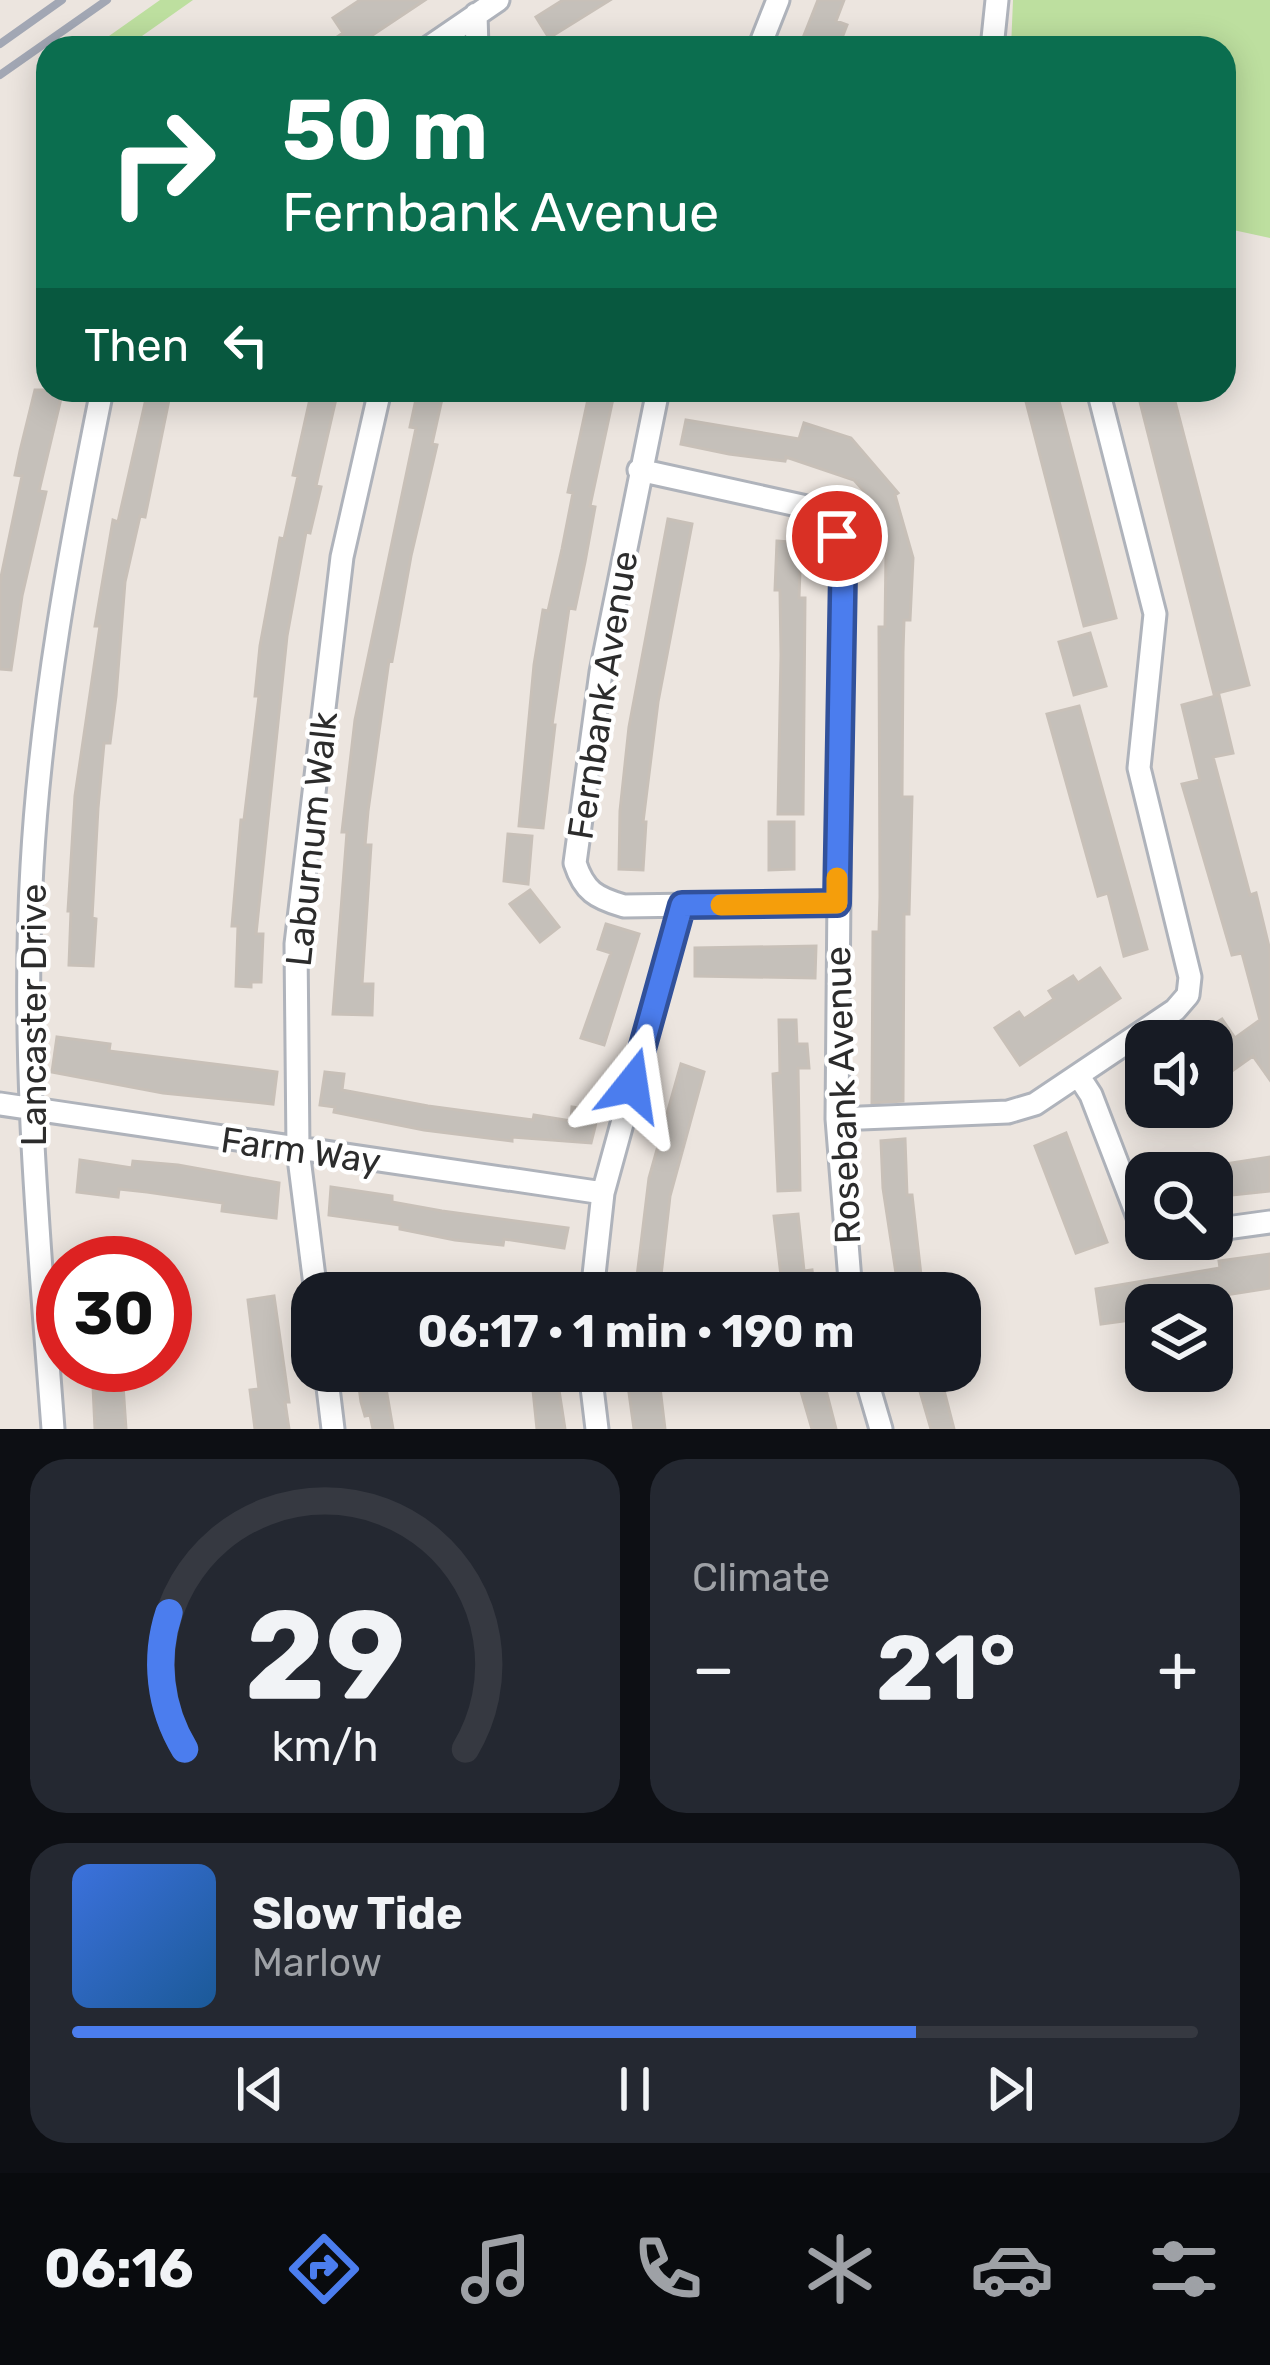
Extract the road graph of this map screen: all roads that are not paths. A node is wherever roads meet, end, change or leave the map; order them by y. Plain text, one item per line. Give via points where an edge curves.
1 (498, 0) edge
2 (778, 0) edge
3 (997, 0) edge
4 (476, 14) junction
5 (445, 36) edge
6 (476, 36) edge
7 (764, 36) edge
8 (993, 36) edge
9 (100, 402) edge
10 (377, 402) edge
11 (655, 402) edge
12 (1101, 402) edge
13 (639, 470) junction
14 (837, 903) junction
15 (682, 905) junction
16 (1078, 1075) junction
17 (0, 1104) edge
18 (29, 1108) junction
19 (837, 1119) junction
20 (298, 1150) junction
21 (1125, 1184) edge
22 (603, 1193) junction
23 (1270, 1222) edge
24 (1233, 1226) edge
25 (313, 1272) edge
26 (594, 1272) edge
27 (849, 1272) edge
28 (329, 1392) edge
29 (593, 1392) edge
30 (870, 1392) edge
31 (53, 1429) edge
32 (333, 1429) edge
33 (597, 1429) edge
34 (880, 1429) edge

1 - 4 street
2 - 7 street
3 - 8 street
4 - 5 street
4 - 6 street
9 - 18 street, Lancaster Drive via 47,689 32,866
10 - 20 street, Laburnum Walk via 342,557 296,944
11 - 13 street, Fernbank Avenue
12 - 16 street via 1155,614 1139,768 1190,977 1188,995 1174,1010
13 - 14 street, Rosebank Avenue via 797,503 837,536
13 - 15 street, Fernbank Avenue via 575,862 597,899
14 - 15 street, Fernbank Avenue
14 - 19 street, Rosebank Avenue
15 - 22 street
16 - 19 street via 1008,1112
16 - 21 street
17 - 18 street, Farm Way
18 - 20 street, Farm Way
18 - 31 street, Lancaster Drive
19 - 27 street, Rosebank Avenue
20 - 22 street, Farm Way
20 - 25 street, Laburnum Walk
22 - 26 street
23 - 24 street
28 - 32 street
29 - 33 street
30 - 34 street

